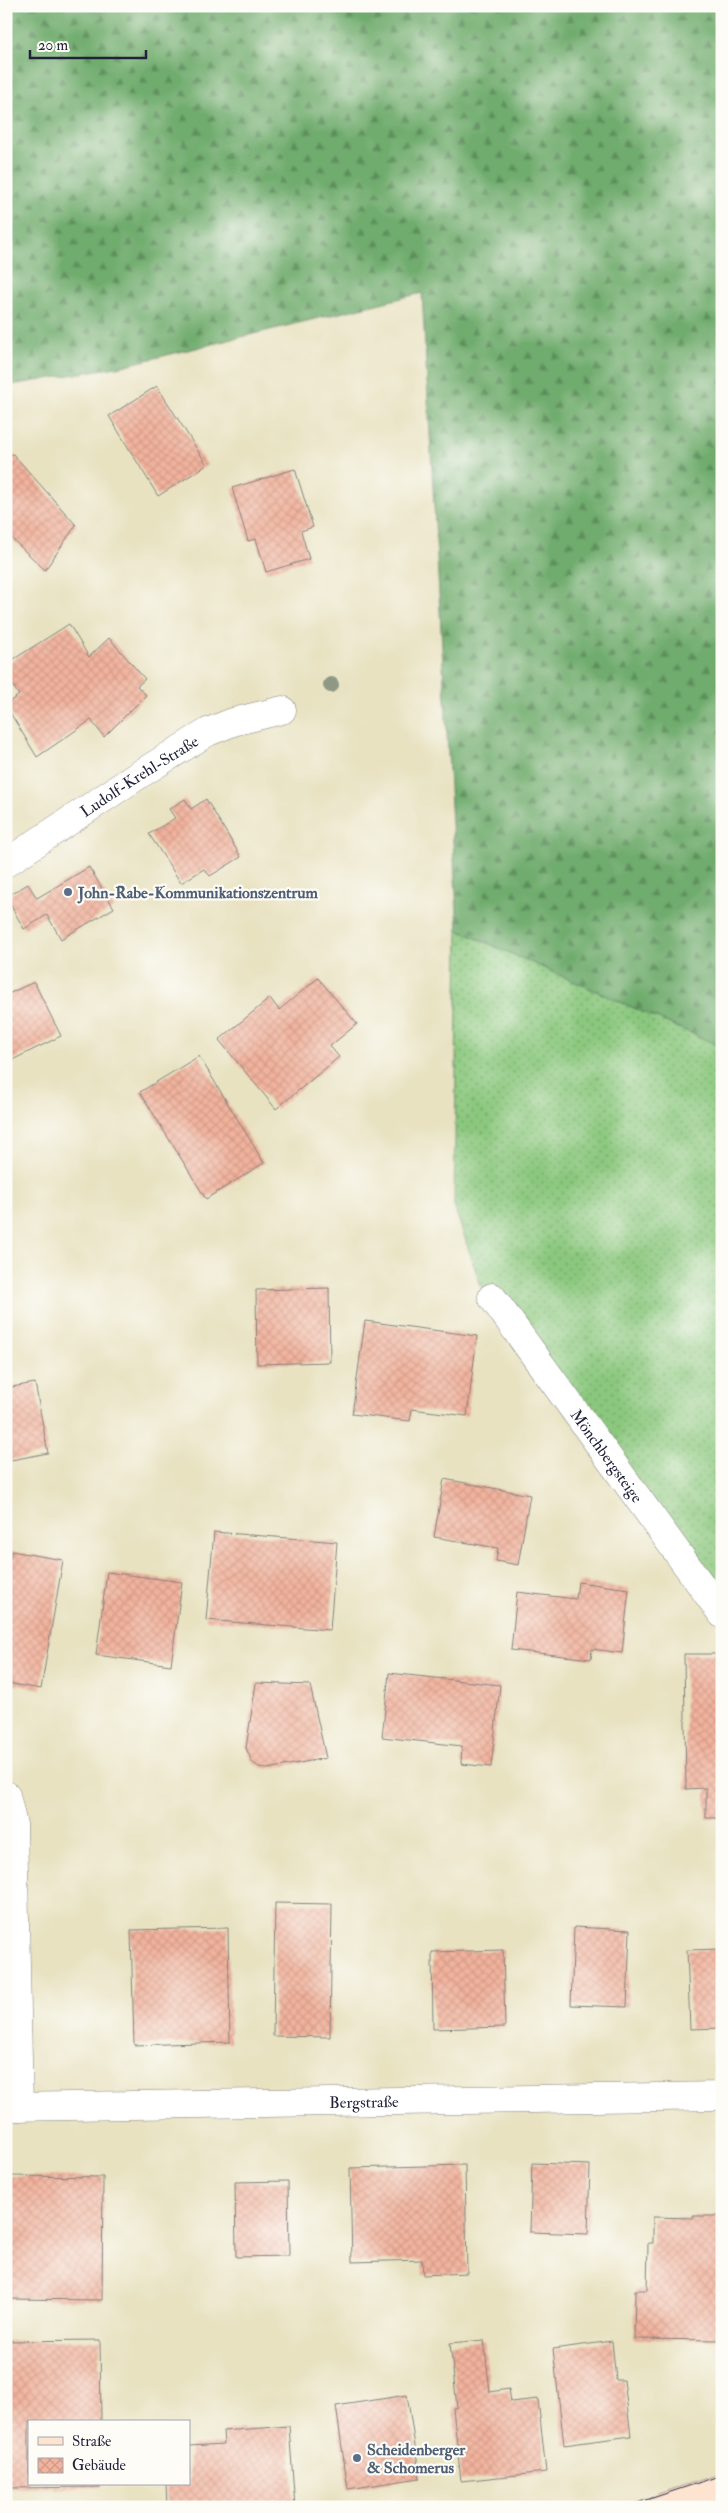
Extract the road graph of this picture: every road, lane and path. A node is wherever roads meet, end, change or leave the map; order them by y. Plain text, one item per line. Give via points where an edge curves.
1 (282, 710) dead end
2 (6, 862) edge
3 (492, 1297) dead end
4 (722, 1614) edge
5 (6, 1795) edge
6 (722, 2096) edge
7 (13, 2107) edge
8 (722, 2488) edge
9 (663, 2507) edge

1 - 2 street, Ludolf-Krehl-Straße via 208,732
3 - 4 street, Mönchbergsteige
5 - 7 street via 13,1825
6 - 7 street, Bergstraße
8 - 9 main road

